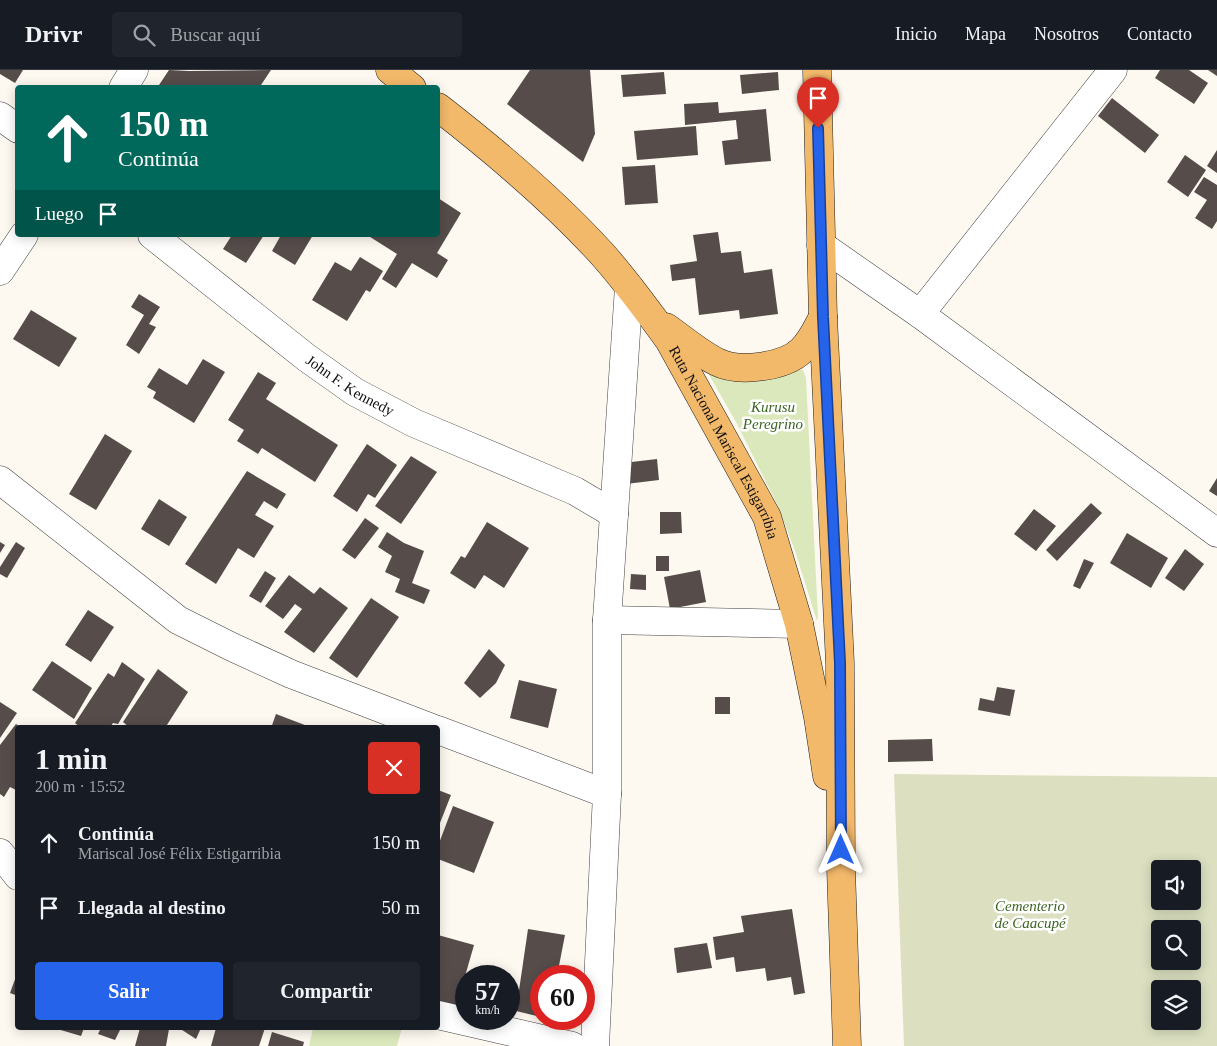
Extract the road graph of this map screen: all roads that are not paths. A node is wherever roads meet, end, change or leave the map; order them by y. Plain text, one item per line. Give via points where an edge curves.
1 (134, 70) edge
2 (390, 70) edge
3 (817, 70) edge
4 (1113, 70) edge
5 (124, 85) edge
6 (408, 85) edge
7 (440, 109) edge
8 (0, 116) edge
9 (15, 128) edge
10 (23, 237) edge
11 (155, 237) edge
12 (821, 245) junction
13 (0, 270) edge
14 (629, 287) junction
15 (920, 314) junction
16 (652, 316) junction
17 (823, 317) junction
18 (0, 480) edge
19 (614, 514) junction
20 (1217, 533) edge
21 (608, 620) junction
22 (799, 624) junction
23 (424, 725) edge
24 (440, 731) edge
25 (607, 794) junction
26 (0, 853) edge
27 (842, 869) junction
28 (15, 872) edge
29 (440, 1015) edge
30 (572, 1046) edge
31 (595, 1046) edge
32 (847, 1046) edge

1 - 5 street
2 - 6 main road
3 - 12 main road, Ruta Nacional Mariscal Estigarribia
4 - 15 street
7 - 14 main road, Ruta Nacional Mariscal Estigarribia via 558,210
8 - 9 street
10 - 13 street
11 - 19 street, John F. Kennedy via 306,358 355,392 414,423 575,491
12 - 15 street
12 - 17 main road, Ruta Nacional Mariscal Estigarribia
14 - 16 main road, Ruta Nacional Mariscal Estigarribia
14 - 19 street
15 - 20 street
16 - 17 main road via 719,363 739,368 782,361 801,351
16 - 22 main road, Ruta Nacional Mariscal Estigarribia via 669,340 767,517
17 - 27 main road, Ruta Nacional Mariscal Estigarribia via 840,663
18 - 23 street via 178,620 291,674
19 - 21 street
21 - 22 street
21 - 25 street
22 - 27 main road, Ruta Nacional Mariscal Estigarribia via 818,717
24 - 25 street
25 - 31 street
26 - 28 street
27 - 32 main road, Ruta Nacional Mariscal Estigarribia
29 - 30 street

